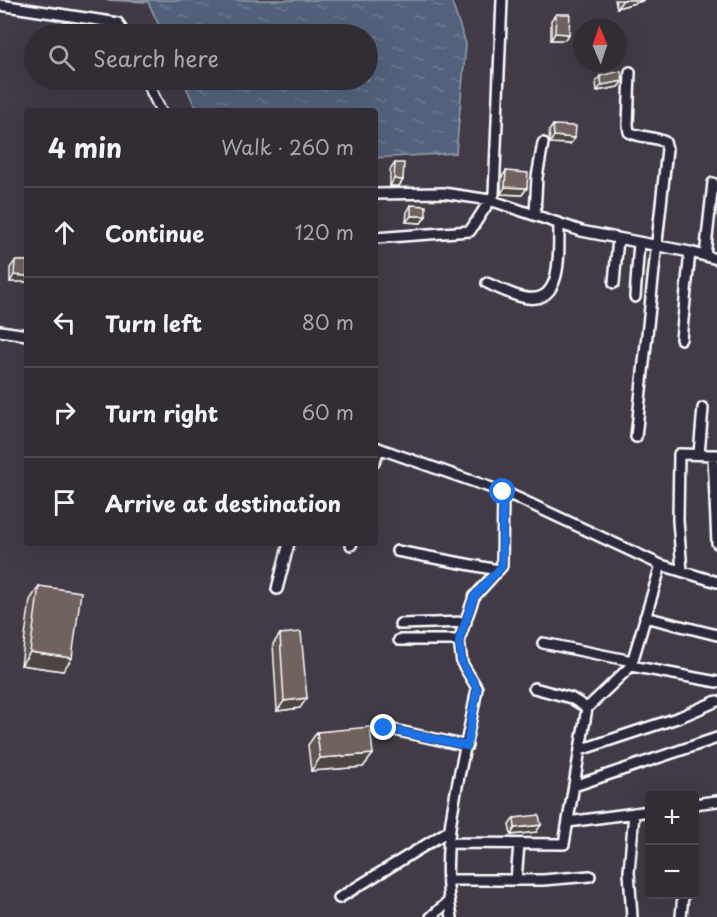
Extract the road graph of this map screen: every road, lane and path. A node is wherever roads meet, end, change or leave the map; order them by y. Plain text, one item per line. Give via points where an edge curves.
1 (502, 0) edge
2 (0, 5) edge
3 (119, 24) edge
4 (630, 72) dead end
5 (151, 90) edge
6 (160, 108) edge
7 (543, 142) dead end
8 (712, 183) dead end
9 (378, 194) edge
10 (490, 200) junction
11 (535, 215) junction
12 (559, 223) junction
13 (378, 238) edge
14 (618, 238) junction
15 (639, 243) junction
16 (656, 246) junction
17 (690, 252) junction
18 (705, 256) junction
19 (717, 259) edge
20 (487, 283) dead end
21 (614, 283) dead end
22 (635, 297) dead end
23 (0, 331) edge
24 (24, 335) edge
25 (681, 339) dead end
26 (702, 408) dead end
27 (636, 436) dead end
28 (378, 448) edge
29 (699, 454) junction
30 (715, 455) edge
31 (503, 492) junction
32 (717, 543) edge
33 (287, 546) edge
34 (397, 551) dead end
35 (661, 565) junction
36 (498, 570) junction
37 (682, 571) junction
38 (717, 582) edge
39 (277, 589) dead end
40 (645, 617) junction
41 (466, 622) junction
42 (400, 624) dead end
43 (717, 635) edge
44 (399, 640) dead end
45 (459, 640) junction
46 (543, 643) dead end
47 (632, 663) junction
48 (717, 682) edge
49 (534, 688) dead end
50 (717, 702) edge
51 (587, 708) junction
52 (384, 728) dead end
53 (717, 738) edge
54 (467, 746) junction
55 (580, 750) junction
56 (574, 786) junction
57 (717, 801) edge
58 (699, 803) edge
59 (645, 812) edge
60 (634, 813) junction
61 (568, 822) junction
62 (450, 830) junction
63 (448, 843) junction
64 (519, 844) junction
65 (591, 876) dead end
66 (448, 880) junction
67 (516, 880) junction
68 (339, 898) dead end
69 (683, 899) edge
70 (448, 902) junction
71 (431, 917) edge
72 (452, 917) edge
73 (632, 917) edge
74 (681, 917) edge

1 - 10 street via 494,194
2 - 3 street
4 - 16 street via 629,132 658,139 667,149
5 - 6 street
7 - 11 street
8 - 18 street
9 - 10 street via 443,193
10 - 11 street
10 - 13 street via 470,231
11 - 12 street
12 - 14 street
12 - 20 street via 557,276 546,295 522,297
14 - 15 street
14 - 21 street
15 - 16 street
15 - 22 street
16 - 17 street
16 - 27 street
17 - 18 street
17 - 25 street
18 - 19 street
23 - 24 street
26 - 29 street
28 - 31 street
29 - 30 street
29 - 37 street via 680,454 678,520
30 - 32 street
31 - 35 street
31 - 36 street via 502,566
33 - 39 street
34 - 36 street
35 - 37 street
35 - 40 street
36 - 41 street via 474,597
37 - 38 street
40 - 43 street
40 - 47 street
41 - 42 street
41 - 45 street
44 - 45 street
45 - 54 street via 462,663 477,688
46 - 47 street
47 - 48 street
47 - 51 street
49 - 51 street via 571,698
50 - 55 street
51 - 55 street
52 - 54 street
53 - 56 street
54 - 62 street via 454,795
55 - 56 street
56 - 61 street
57 - 58 street
59 - 60 street
60 - 61 street
60 - 73 street via 629,872
61 - 64 street via 564,844
62 - 63 street
62 - 68 street
63 - 64 street
63 - 66 street
64 - 67 street
65 - 67 street
66 - 67 street
66 - 70 street
69 - 74 street
70 - 71 street
70 - 72 street

